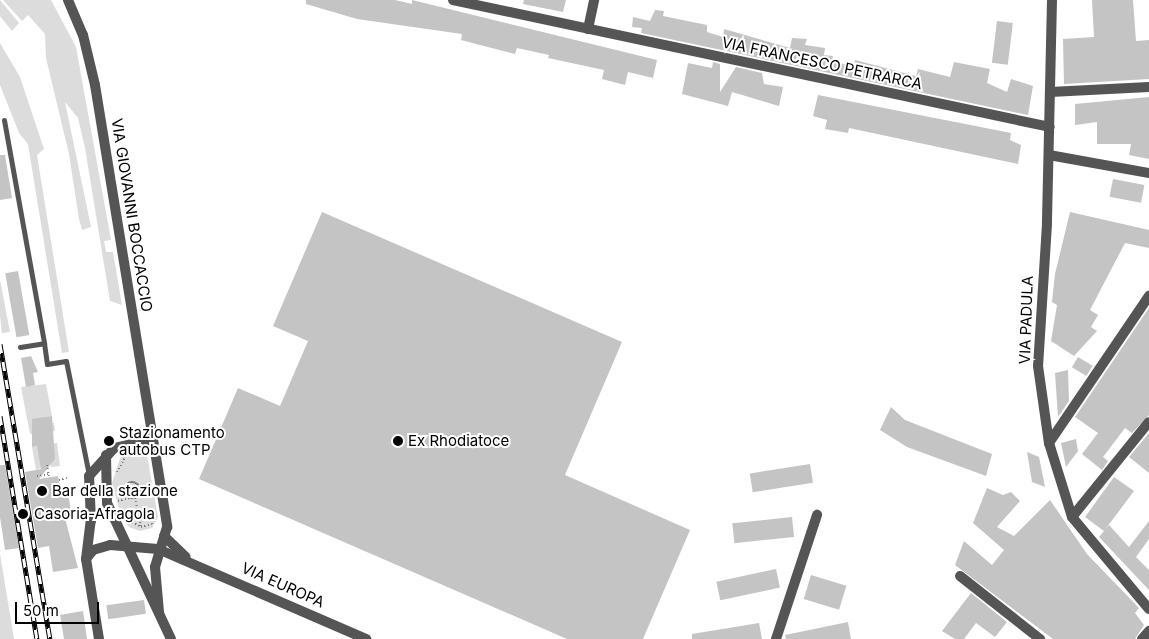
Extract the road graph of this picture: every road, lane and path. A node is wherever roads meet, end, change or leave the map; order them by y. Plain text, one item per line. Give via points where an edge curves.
1 (71, 0) edge
2 (453, 0) edge
3 (594, 0) edge
4 (1052, 0) edge
5 (588, 29) junction
6 (1149, 87) edge
7 (1050, 92) junction
8 (4, 120) dead end
9 (1050, 127) junction
10 (1049, 155) junction
11 (1149, 173) edge
12 (1149, 296) edge
13 (44, 343) junction
14 (20, 347) dead end
15 (1149, 422) edge
16 (153, 439) junction
17 (1049, 444) junction
18 (106, 454) junction
19 (129, 454) dead end
20 (48, 465) dead end
21 (49, 474) junction
22 (37, 476) dead end
23 (89, 476) junction
24 (116, 476) dead end
25 (49, 478) dead end
26 (67, 478) dead end
27 (59, 480) dead end
28 (149, 480) dead end
29 (150, 487) junction
30 (140, 489) junction
31 (116, 495) dead end
32 (152, 495) dead end
33 (130, 498) junction
34 (135, 498) junction
35 (117, 501) junction
36 (120, 507) dead end
37 (122, 512) dead end
38 (155, 512) dead end
39 (817, 515) dead end
40 (1072, 517) junction
41 (141, 527) junction
42 (164, 536) junction
43 (126, 545) junction
44 (158, 548) junction
45 (86, 558) junction
46 (188, 559) junction
47 (960, 576) dead end
48 (1149, 609) edge
49 (159, 612) junction
50 (1149, 631) edge
51 (99, 639) edge
52 (172, 639) edge
53 (366, 639) edge
54 (776, 639) edge
55 (1040, 639) edge
56 (1142, 639) edge

1 - 16 street, VIA GIOVANNI BOCCACCIO via 96,85
2 - 5 street, VIA FRANCESCO PETRARCA
3 - 5 street
4 - 7 street, VIA PADULA
5 - 9 street, VIA FRANCESCO PETRARCA
6 - 7 street
7 - 9 street, VIA PADULA
8 - 13 lane
9 - 10 street, VIA PADULA
10 - 11 street
10 - 17 street, VIA PADULA via 1038,366
12 - 17 street
13 - 14 lane
13 - 23 lane via 47,364 66,362
15 - 40 street
16 - 18 street via 125,443
16 - 42 street, VIA GIOVANNI BOCCACCIO via 167,527
17 - 40 street, VIA PADULA
18 - 23 street
18 - 43 street via 107,503
19 - 24 path
20 - 21 path
21 - 22 path
21 - 25 path
23 - 45 street via 91,521
26 - 27 path
28 - 29 path
29 - 30 path
29 - 32 path
30 - 33 path via 135,482 128,483 124,490
30 - 34 path
31 - 35 path
33 - 34 path
33 - 35 path
34 - 41 path
35 - 36 path
37 - 41 path
38 - 41 path via 152,524
39 - 54 street
40 - 48 street, VIA PADULA
42 - 44 street
42 - 46 street, VIA EUROPA
43 - 44 street, VIA EUROPA
43 - 45 street, VIA EUROPA via 103,546
43 - 49 street
44 - 46 street, VIA EUROPA
44 - 49 street via 154,586
45 - 51 street
46 - 53 street, VIA EUROPA
47 - 55 street
49 - 52 street
50 - 56 street

